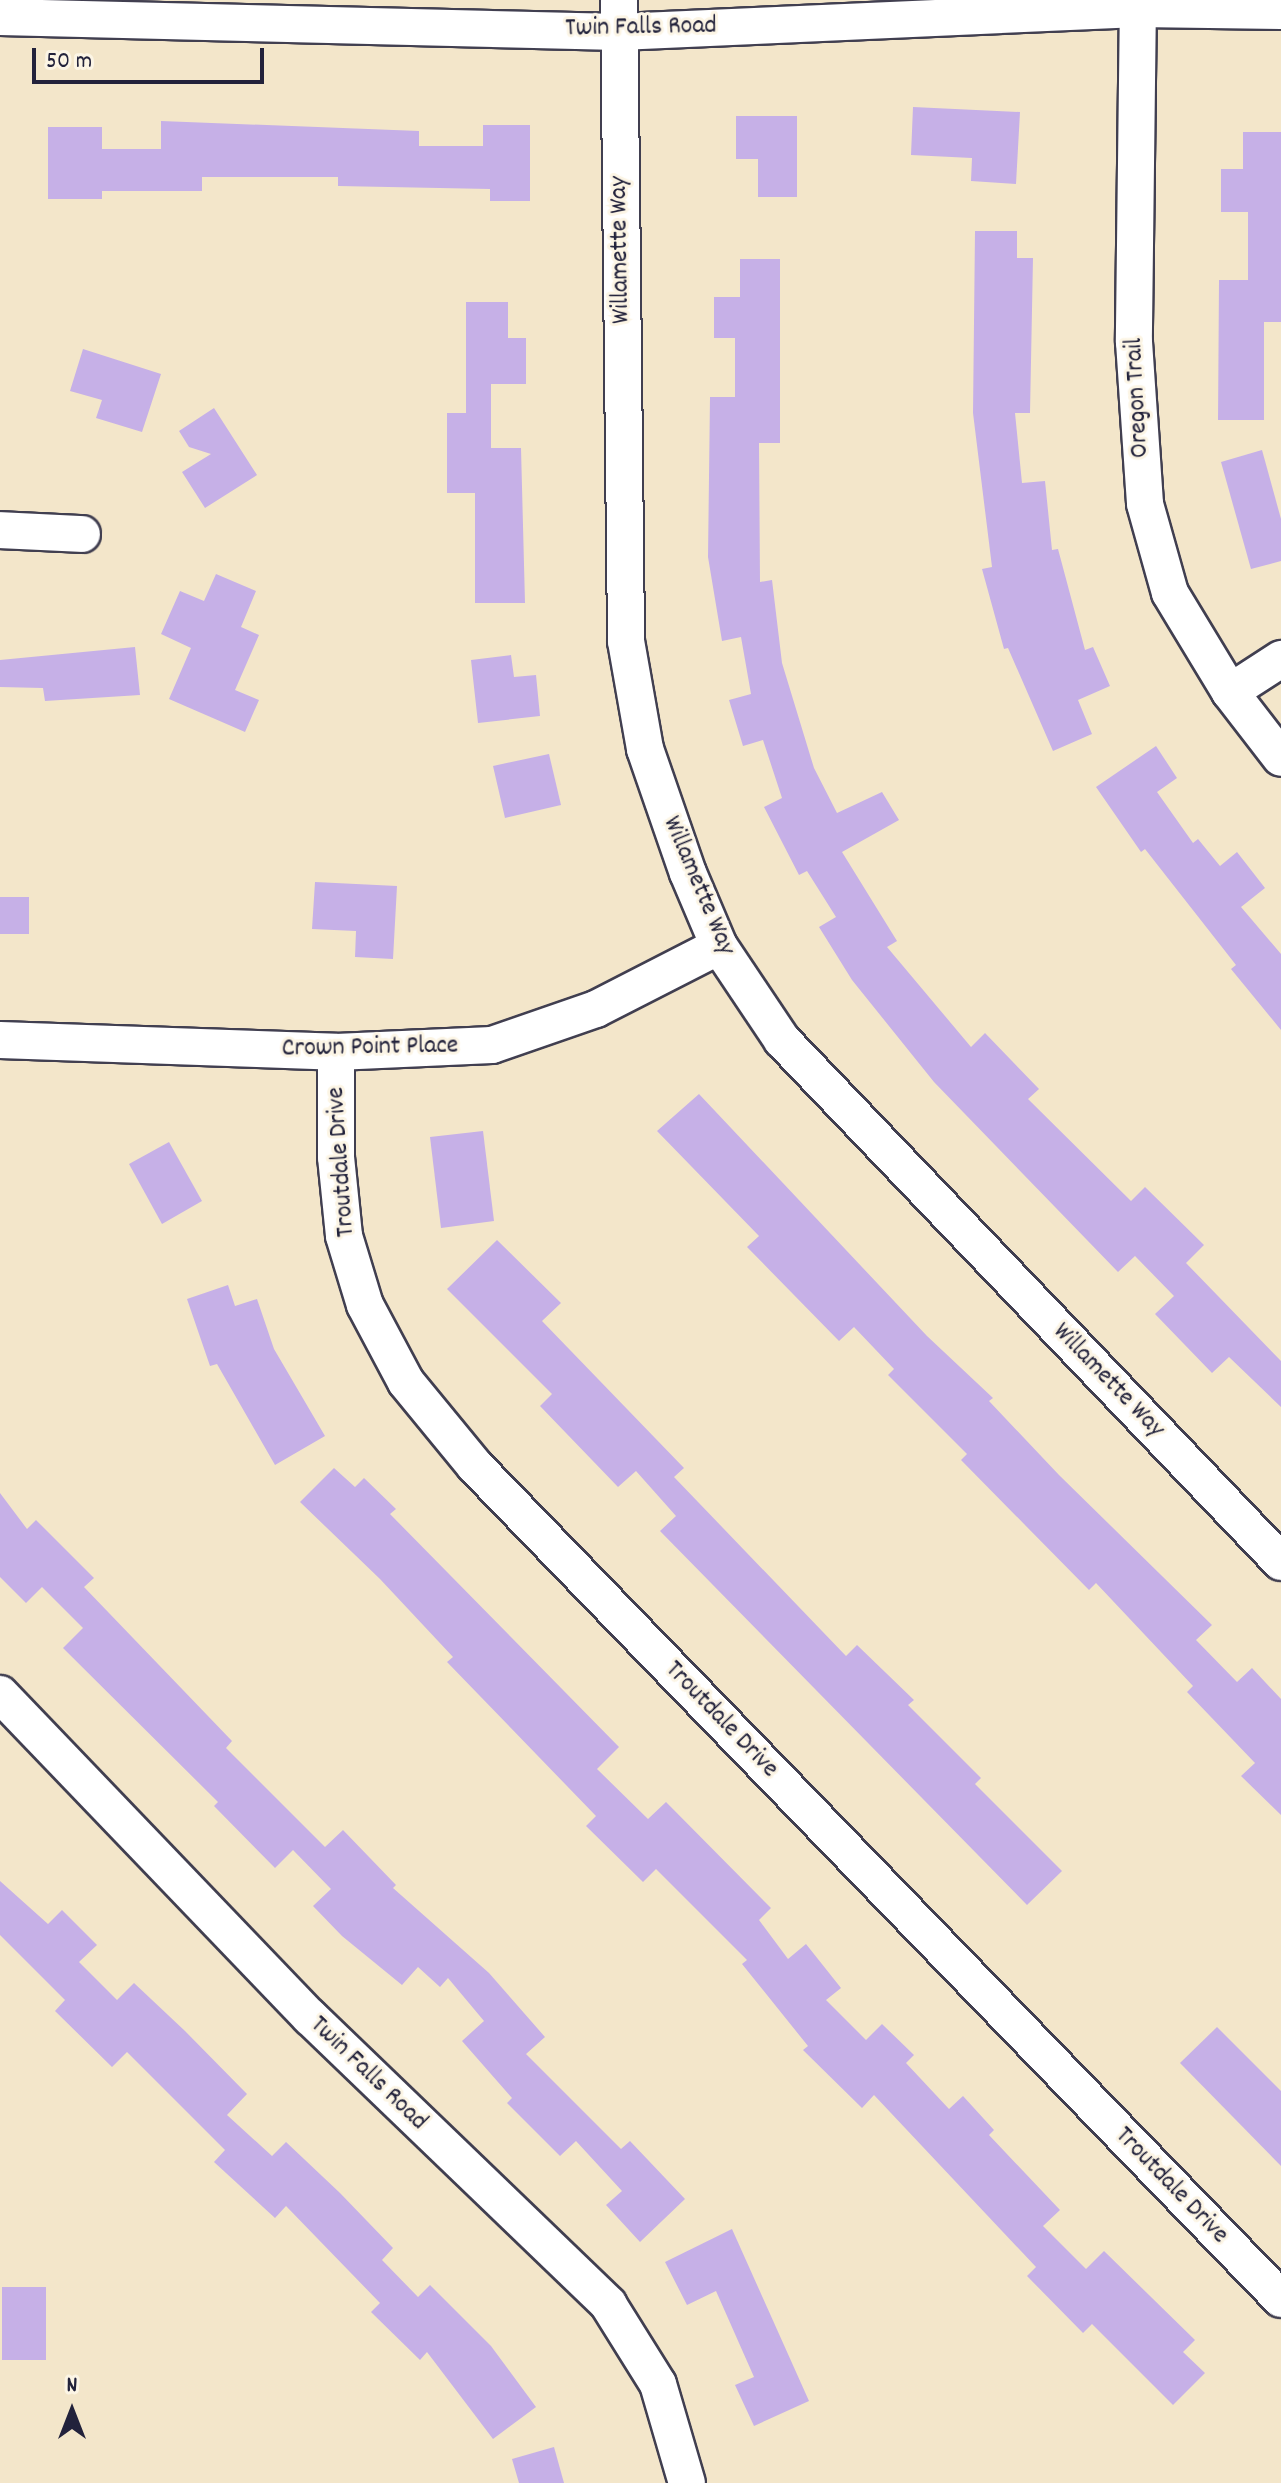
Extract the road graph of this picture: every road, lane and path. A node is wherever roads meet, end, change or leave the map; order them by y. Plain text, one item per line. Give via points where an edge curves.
1 (1138, 4) edge
2 (1281, 11) edge
3 (619, 16) edge
4 (0, 17) edge
5 (0, 530) edge
6 (82, 534) dead end
7 (1281, 659) edge
8 (1230, 692) junction
9 (1281, 758) edge
10 (719, 946) junction
11 (0, 1040) edge
12 (336, 1052) junction
13 (1281, 1562) edge
14 (0, 1694) edge
15 (1281, 2299) edge
16 (687, 2483) edge

1 - 2 street, Twin Falls Road
1 - 3 street, Twin Falls Road
1 - 8 street, Oregon Trail via 1134,342 1145,504 1170,593
3 - 4 street, Twin Falls Road
3 - 10 street, Willamette Way via 626,641 645,749
5 - 6 street
7 - 8 street
8 - 9 street, Oregon Trail
10 - 12 street, Crown Point Place via 596,1009 492,1045
10 - 13 street, Willamette Way via 782,1040
11 - 12 street, Crown Point Place
12 - 15 street, Troutdale Drive via 336,1157 344,1236 365,1305 406,1382 475,1466
14 - 16 street, Twin Falls Road via 310,2017 608,2304 658,2384

